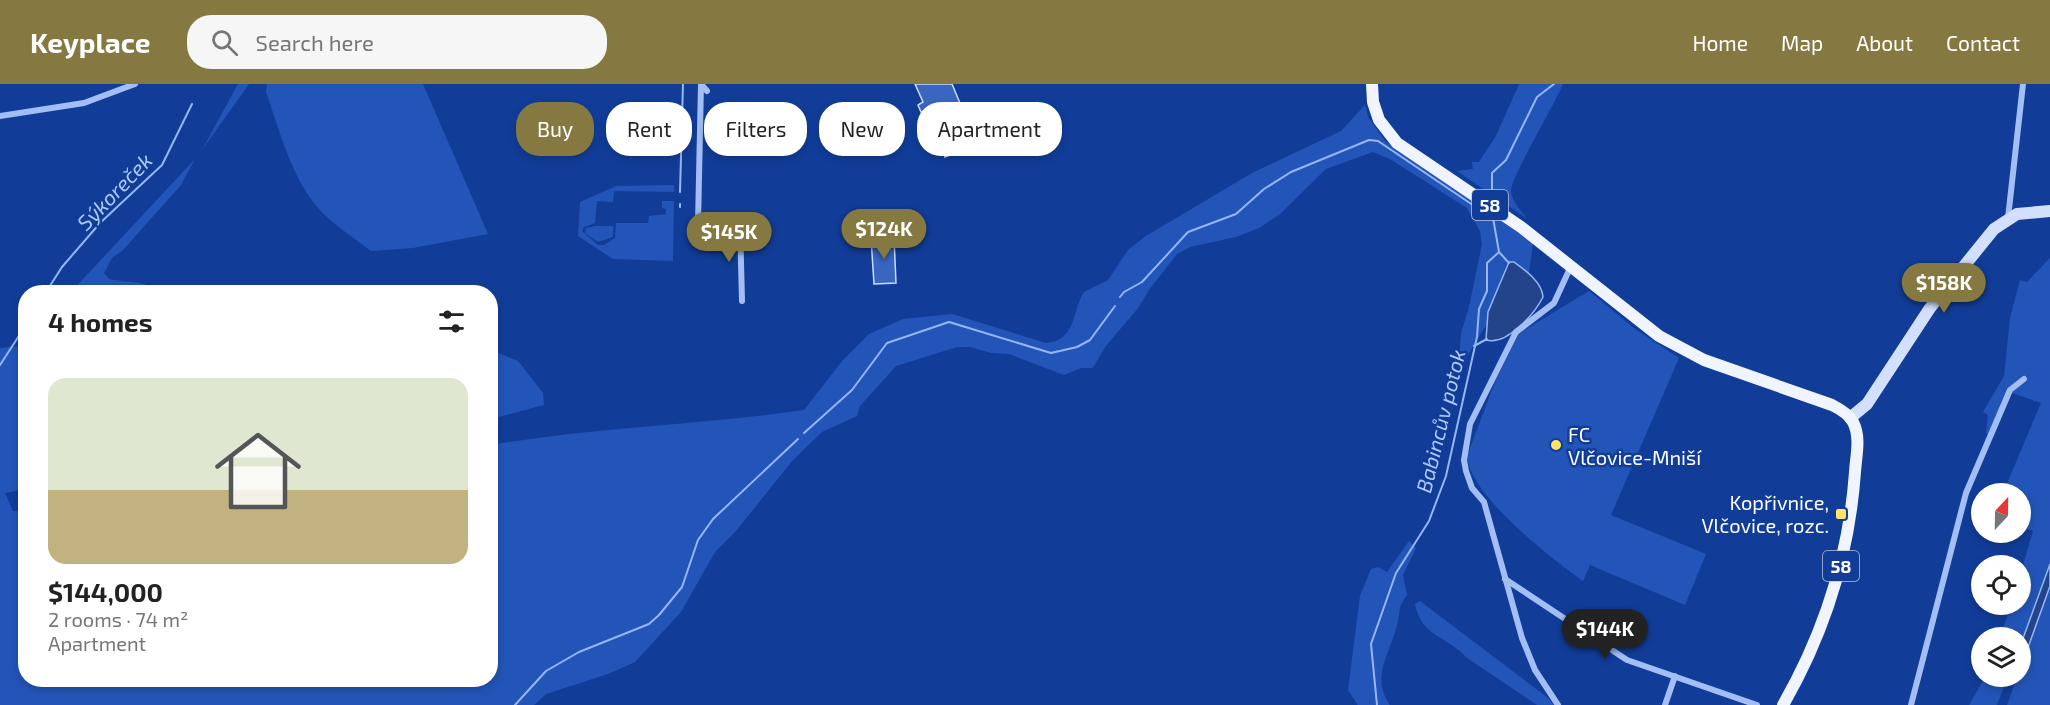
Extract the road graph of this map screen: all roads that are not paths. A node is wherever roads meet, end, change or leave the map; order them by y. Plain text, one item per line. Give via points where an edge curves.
1 (135, 84) edge
2 (701, 84) edge
3 (1372, 84) edge
4 (2023, 84) edge
5 (707, 91) dead end
6 (0, 116) edge
7 (2050, 211) edge
8 (2007, 218) junction
9 (1571, 266) junction
10 (742, 301) dead end
11 (2024, 379) dead end
12 (1850, 418) junction
13 (1504, 579) junction
14 (1675, 676) junction
15 (1558, 705) edge
16 (1665, 705) edge
17 (1757, 705) edge
18 (1783, 705) edge
19 (1911, 705) edge

1 - 6 street via 84,103
2 - 5 street
2 - 10 street via 698,224 740,224
3 - 9 main road, 58 via 1374,108 1392,138 1521,226
4 - 8 street
7 - 8 main road
8 - 12 main road via 1952,278 1874,395
9 - 12 main road, 58 via 1630,315 1673,344 1732,371 1832,405
9 - 13 street via 1554,303 1516,332 1467,432 1466,471 1472,488 1484,502
11 - 19 street via 2010,390 1966,493
12 - 18 main road, 58 via 1857,441 1851,515 1840,571 1819,635
13 - 14 street via 1627,660
13 - 15 street via 1532,661
14 - 16 street
14 - 17 street

